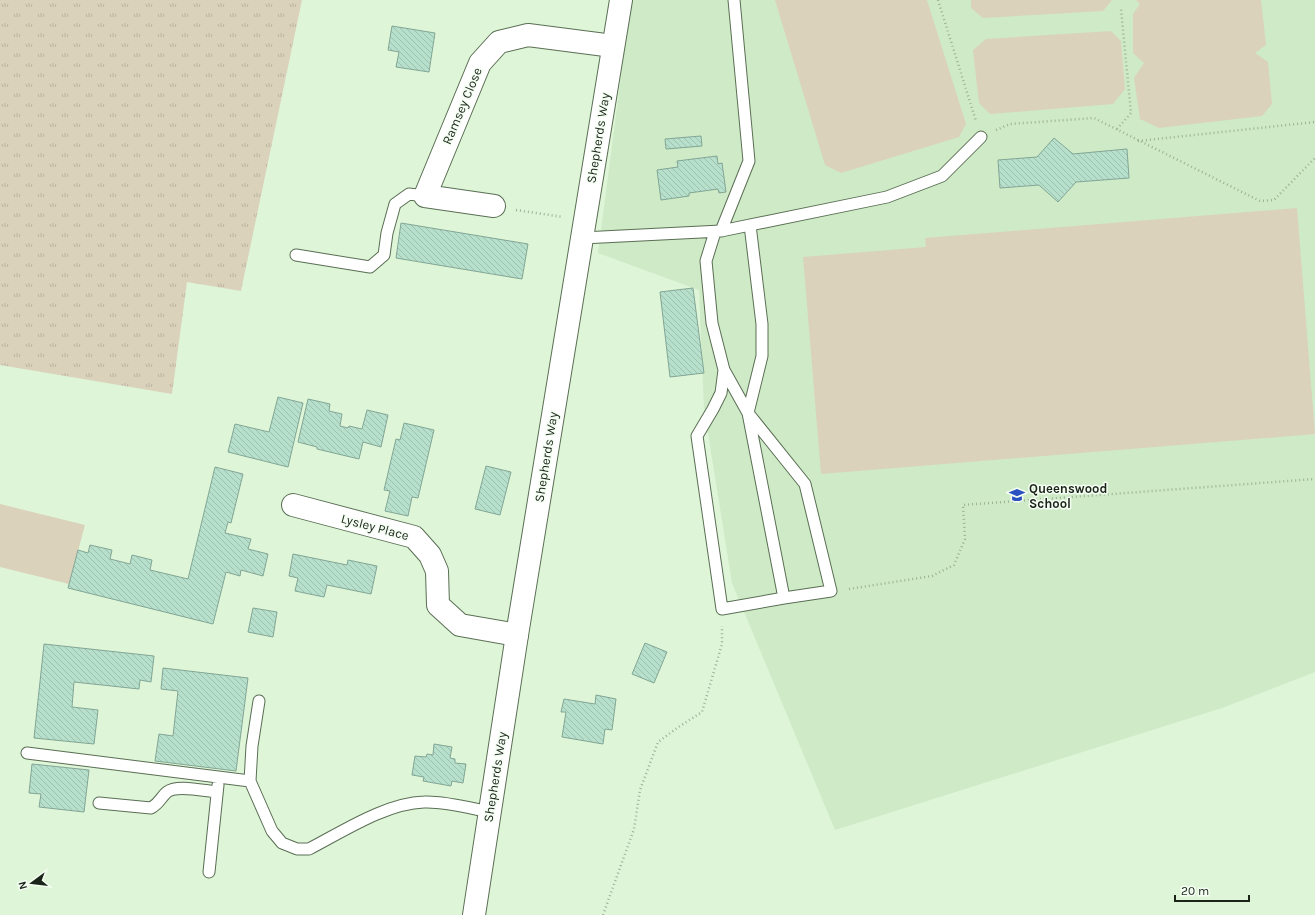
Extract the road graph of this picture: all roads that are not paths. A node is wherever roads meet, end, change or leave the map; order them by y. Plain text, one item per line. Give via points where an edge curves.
1 (621, 0) edge
2 (734, 0) edge
3 (613, 46) junction
4 (980, 136) road end
5 (425, 196) junction
6 (494, 206) road end
7 (750, 225) junction
8 (583, 229) junction
9 (718, 231) junction
10 (296, 255) dead end
11 (724, 370) junction
12 (748, 413) junction
13 (293, 505) dead end
14 (784, 598) junction
15 (517, 635) junction
16 (259, 701) dead end
17 (27, 753) dead end
18 (218, 778) junction
19 (250, 781) junction
20 (217, 792) junction
21 (99, 803) dead end
22 (490, 812) junction
23 (209, 872) dead end
24 (474, 915) edge

1 - 3 street, Shepherds Way
2 - 9 lane via 749,161
3 - 5 street, Ramsey Close via 528,35 499,42 480,63
3 - 8 street, Shepherds Way
4 - 7 lane via 942,176 929,182 888,197
5 - 6 street
5 - 10 lane via 409,194 395,204 384,255 370,267
7 - 9 lane
7 - 12 lane via 762,324 762,356
8 - 9 lane
8 - 15 street, Shepherds Way
9 - 11 lane via 706,261 712,323
11 - 12 lane
11 - 14 lane via 721,393 696,436 722,610
12 - 14 lane
12 - 14 lane via 804,484 831,591
13 - 15 street, Lysley Place via 414,537 430,554 436,571 438,605 460,625
15 - 22 street, Shepherds Way
16 - 19 lane
17 - 18 lane
18 - 19 lane
18 - 20 lane
19 - 22 lane via 272,831 282,843 297,849 309,849 401,805 424,802
20 - 21 lane via 178,788 167,792 152,808
20 - 23 lane
22 - 24 street, Shepherds Way

